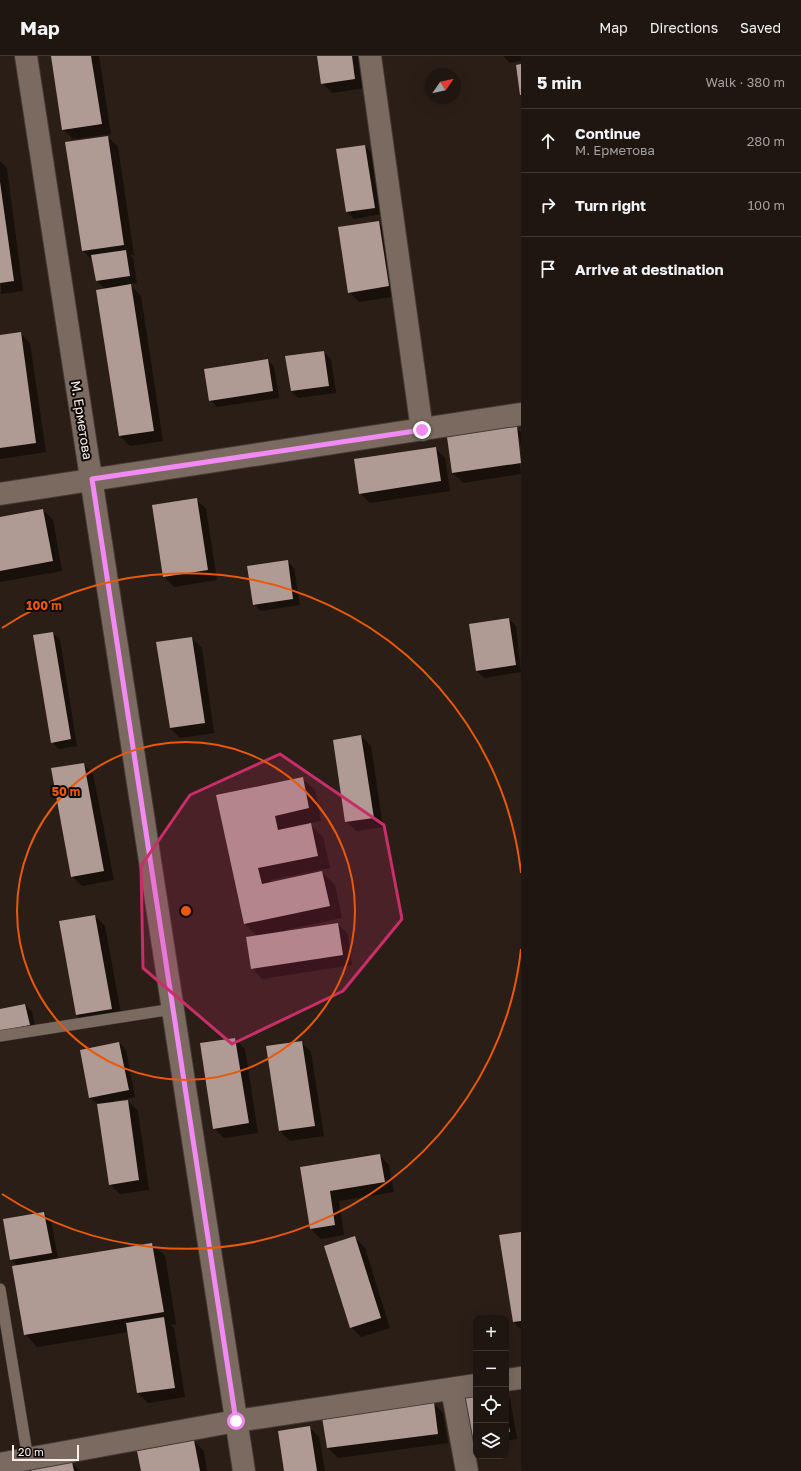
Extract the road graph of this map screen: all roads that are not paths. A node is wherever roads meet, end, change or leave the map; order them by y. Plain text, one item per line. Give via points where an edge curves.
1 (26, 56) edge
2 (370, 56) edge
3 (521, 414) edge
4 (422, 430) junction
5 (92, 479) junction
6 (0, 494) edge
7 (173, 1009) junction
8 (0, 1036) edge
9 (0, 1289) edge
10 (521, 1378) edge
11 (509, 1380) edge
12 (473, 1386) edge
13 (452, 1389) junction
14 (236, 1421) junction
15 (28, 1459) junction
16 (0, 1464) edge
17 (244, 1471) edge
18 (467, 1471) edge

1 - 5 street, М. Ерметова
2 - 4 street
3 - 4 street
4 - 5 street
5 - 6 street
5 - 7 street, М. Ерметова
7 - 8 lane
7 - 14 street, М. Ерметова
9 - 15 lane
10 - 11 street
12 - 13 street
13 - 14 street
13 - 18 street
14 - 15 street
14 - 17 street, М. Ерметова
15 - 16 street

